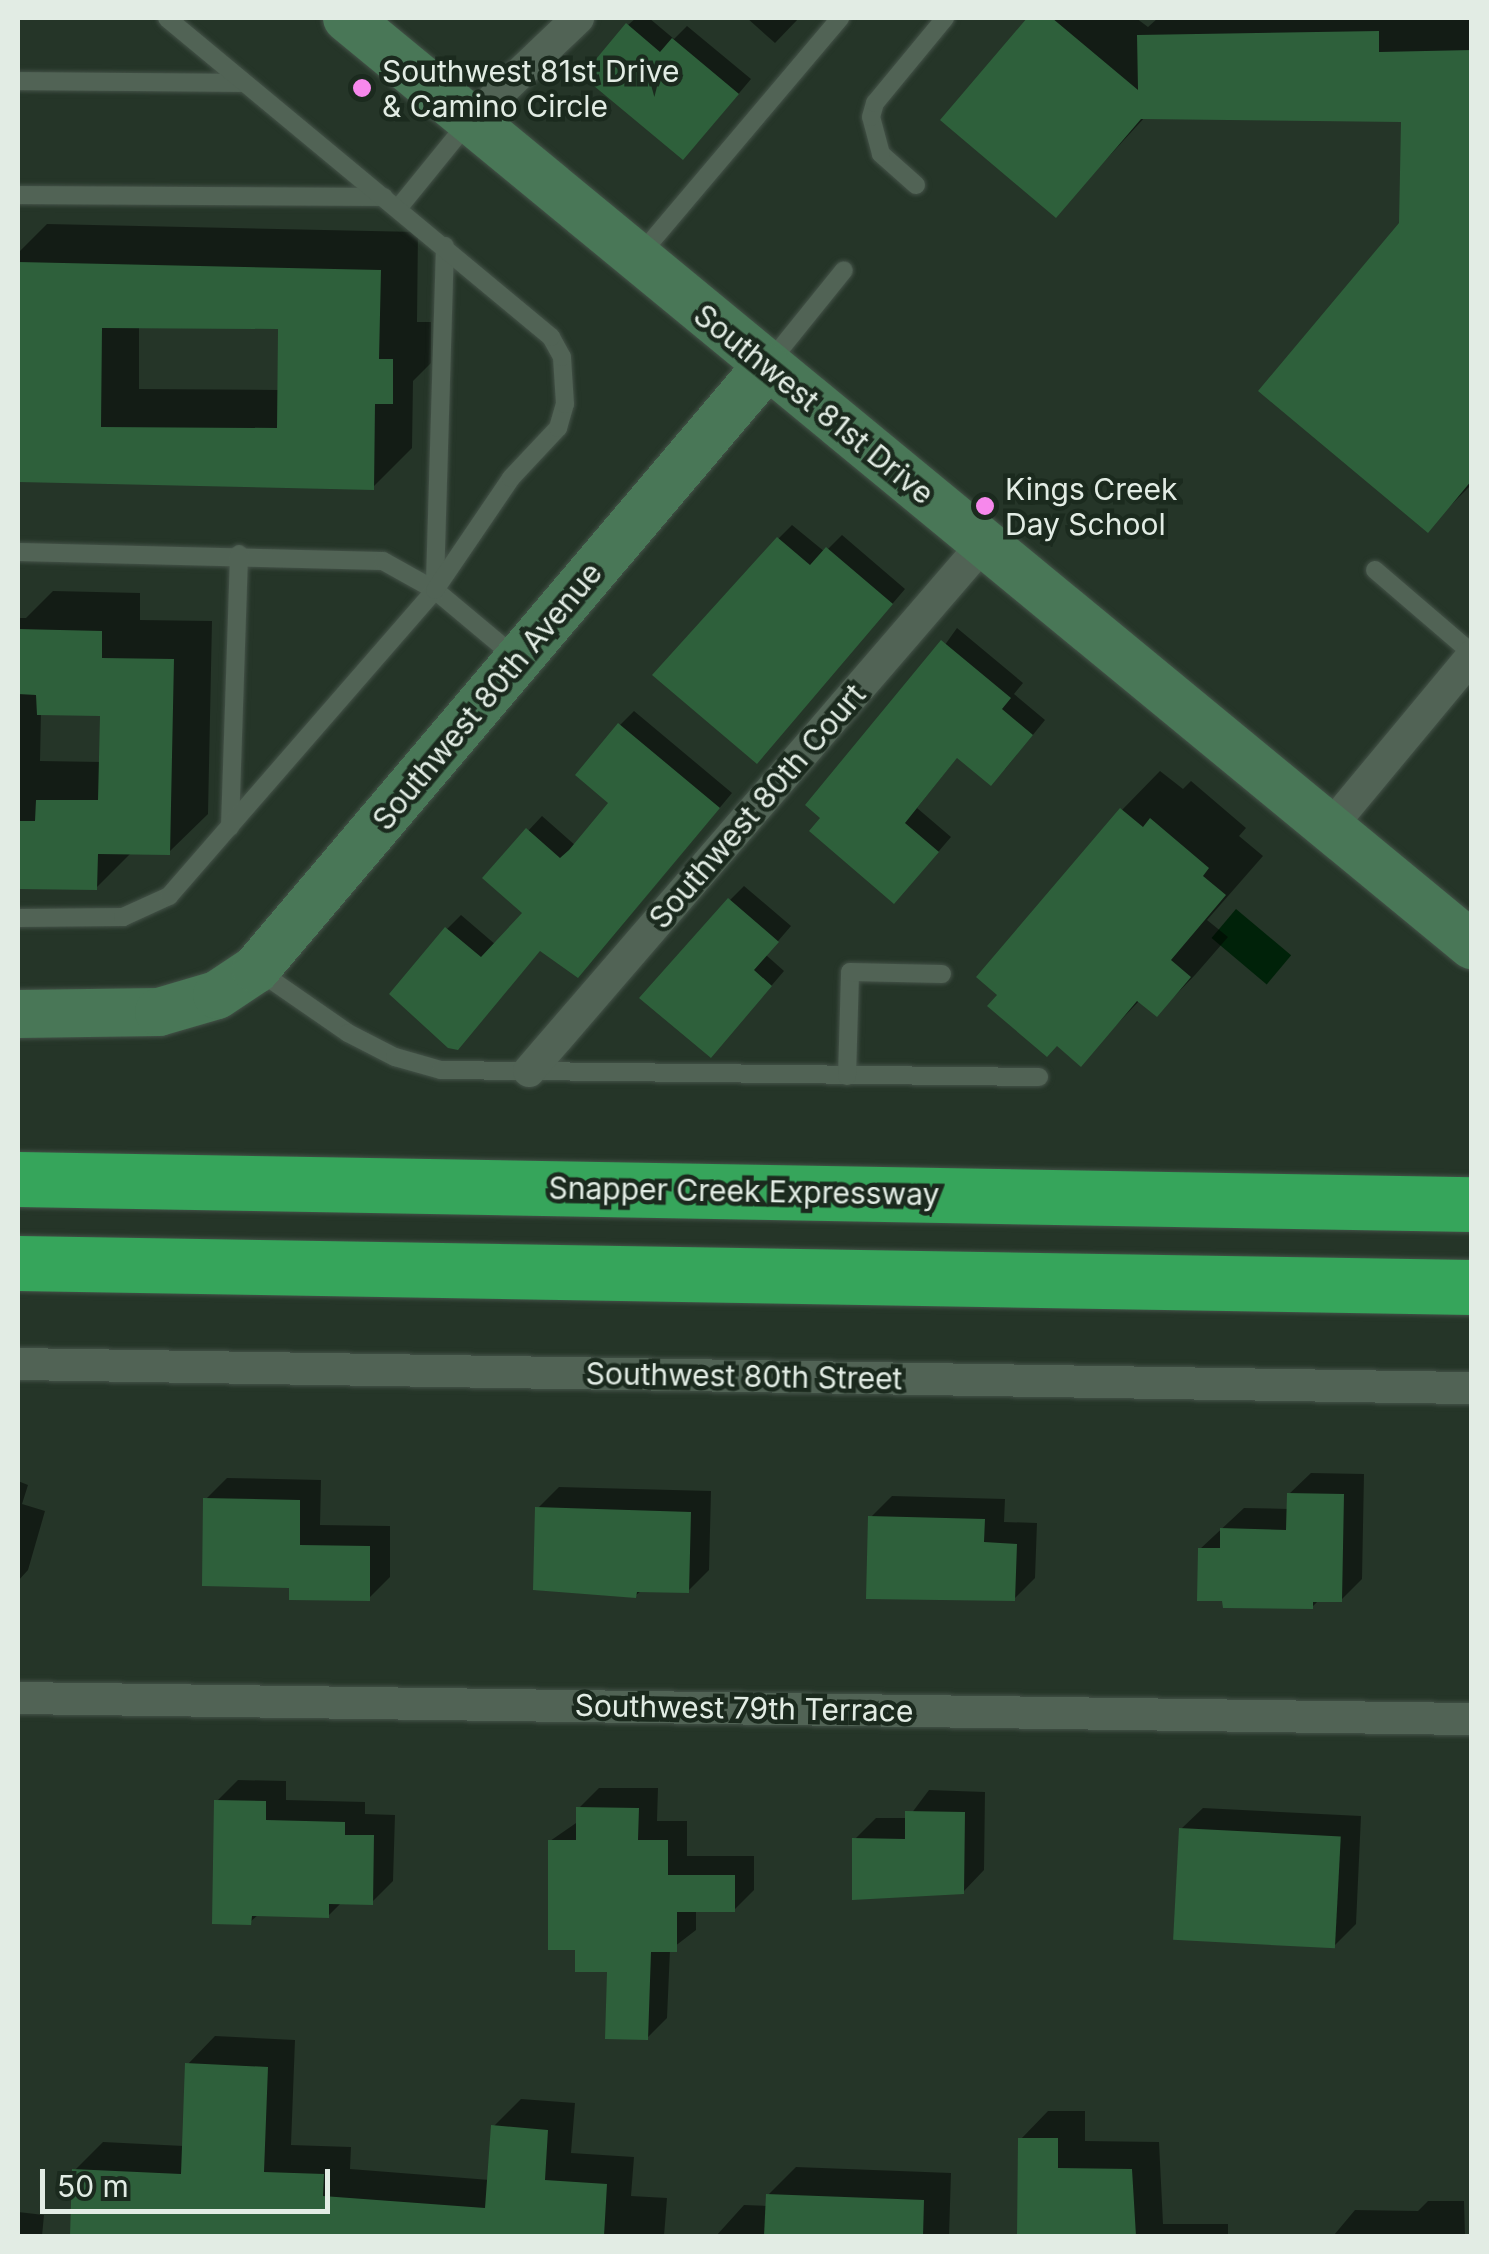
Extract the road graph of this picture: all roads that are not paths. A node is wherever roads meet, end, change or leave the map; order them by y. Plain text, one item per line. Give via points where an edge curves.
1 (167, 18) edge
2 (346, 18) edge
3 (578, 18) edge
4 (840, 18) edge
5 (945, 18) edge
6 (18, 81) edge
7 (244, 82) junction
8 (471, 120) junction
9 (916, 185) dead end
10 (18, 195) edge
11 (392, 201) junction
12 (446, 246) junction
13 (636, 260) junction
14 (844, 270) dead end
15 (766, 368) junction
16 (985, 542) junction
17 (18, 552) edge
18 (239, 554) junction
19 (1376, 570) dead end
20 (435, 590) junction
21 (1472, 654) edge
22 (517, 659) junction
23 (1330, 826) junction
24 (230, 827) junction
25 (18, 918) edge
26 (1472, 945) edge
27 (256, 970) junction
28 (942, 974) dead end
29 (18, 1014) edge
30 (529, 1071) junction
31 (847, 1076) junction
32 (1039, 1078) dead end
33 (18, 1179) edge
34 (1472, 1204) edge
35 (18, 1263) edge
36 (1472, 1287) edge
37 (18, 1364) edge
38 (1472, 1388) edge
39 (18, 1698) edge
40 (1472, 1718) edge

1 - 7 lane
2 - 8 street, Southwest 81st Drive
3 - 8 street
4 - 13 lane
5 - 9 lane via 875,104 872,117 881,154
6 - 7 lane
7 - 11 lane
8 - 11 lane
8 - 13 street, Southwest 81st Drive
10 - 11 lane
11 - 12 lane
12 - 20 lane
12 - 20 lane via 552,338 562,357 566,404 558,428 511,478
13 - 15 street, Southwest 81st Drive
14 - 15 lane
15 - 16 street, Southwest 81st Drive
15 - 22 street, Southwest 80th Avenue
16 - 23 street, Southwest 81st Drive
16 - 30 street, Southwest 80th Court
17 - 18 lane
18 - 20 lane via 383,561
18 - 24 lane
19 - 21 lane
20 - 22 lane
20 - 24 lane
21 - 23 street
22 - 27 street, Southwest 80th Avenue
23 - 26 street, Southwest 81st Drive
24 - 25 lane via 169,896 146,910 94,919
27 - 29 street, Southwest 80th Avenue via 192,1004 123,1015
27 - 30 lane via 395,1057 441,1070
28 - 31 lane via 850,972
30 - 31 lane
31 - 32 lane
33 - 34 highway, Snapper Creek Expressway
35 - 36 highway
37 - 38 street, Southwest 80th Street
39 - 40 street, Southwest 79th Terrace

